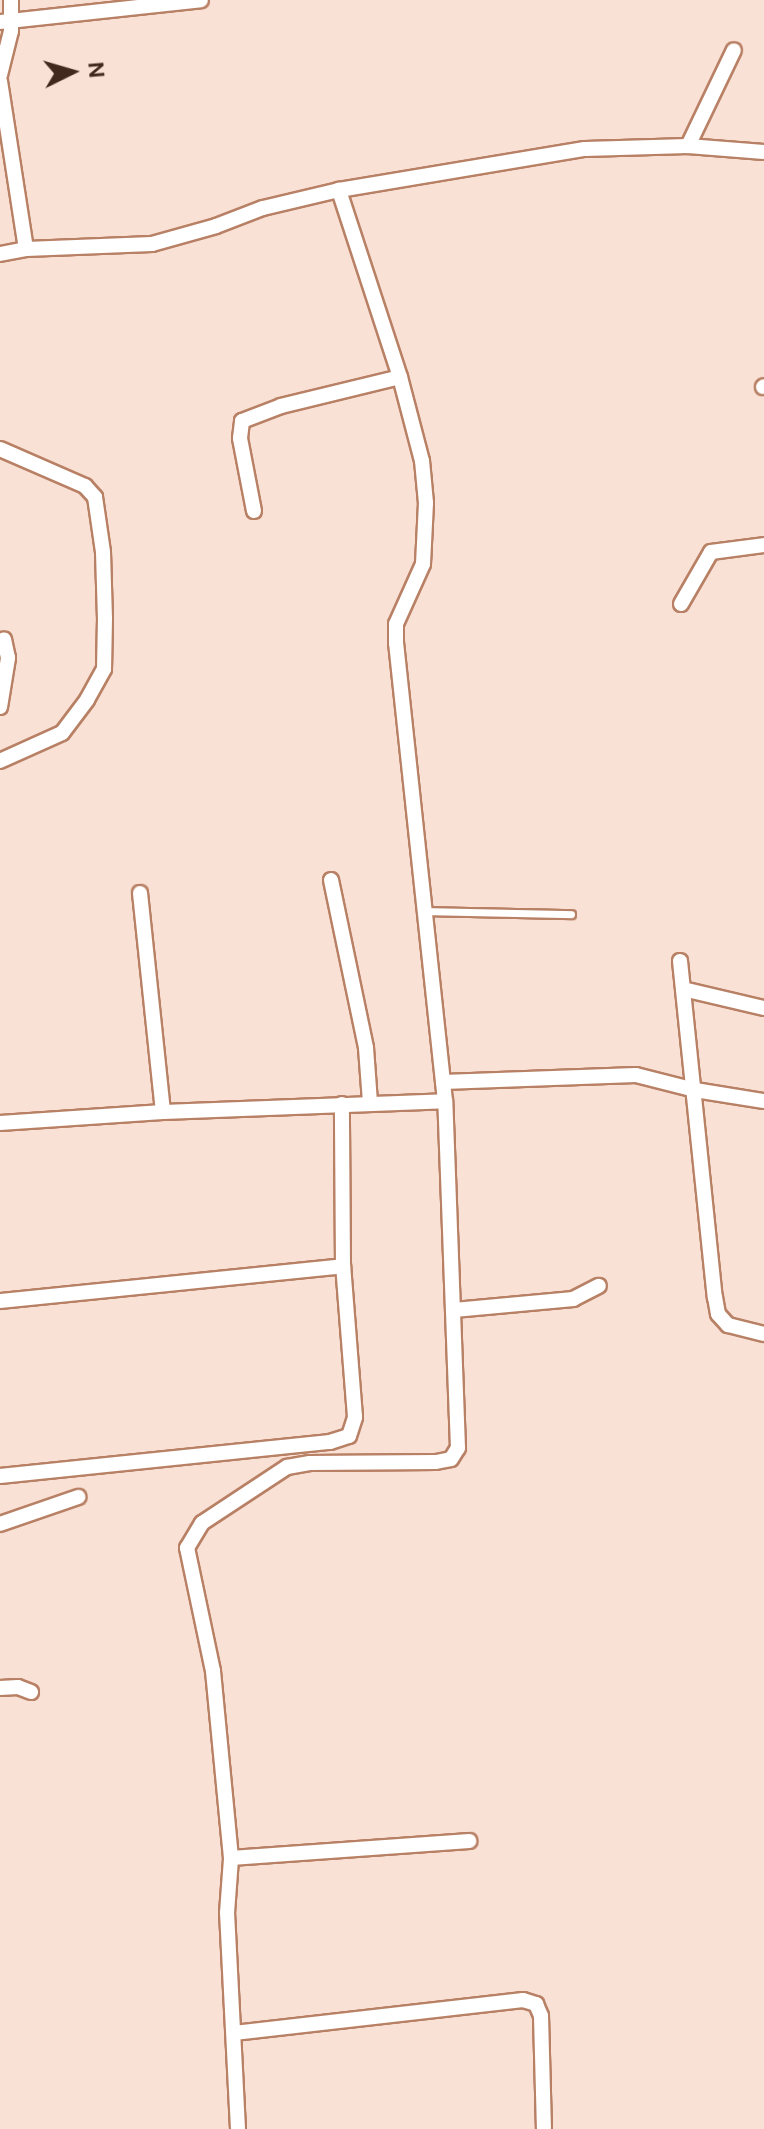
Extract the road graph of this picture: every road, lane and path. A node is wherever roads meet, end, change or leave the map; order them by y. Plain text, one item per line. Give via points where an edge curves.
1 (11, 0) edge
2 (201, 0) edge
3 (6, 21) edge
4 (734, 50) dead end
5 (0, 78) edge
6 (688, 146) junction
7 (764, 152) edge
8 (339, 190) junction
9 (26, 249) junction
10 (0, 254) edge
11 (400, 377) junction
12 (0, 449) edge
13 (254, 511) dead end
14 (764, 545) edge
15 (681, 604) dead end
16 (4, 639) dead end
17 (0, 707) edge
18 (0, 761) edge
19 (331, 880) dead end
20 (140, 893) dead end
21 (425, 911) junction
22 (571, 914) dead end
23 (680, 961) dead end
24 (683, 989) junction
25 (764, 1008) edge
26 (443, 1082) junction
27 (695, 1090) junction
28 (445, 1101) junction
29 (764, 1101) edge
30 (370, 1103) junction
31 (342, 1104) junction
32 (163, 1112) junction
33 (0, 1123) edge
34 (343, 1266) junction
35 (599, 1286) dead end
36 (0, 1301) edge
37 (454, 1310) junction
38 (764, 1334) edge
39 (0, 1476) edge
40 (78, 1497) dead end
41 (0, 1524) edge
42 (0, 1688) edge
43 (31, 1692) dead end
44 (469, 1841) dead end
45 (231, 1858) junction
46 (234, 2033) junction
47 (238, 2129) edge
48 (544, 2129) edge

1 - 3 street
2 - 3 street
3 - 5 street
4 - 6 street
5 - 9 street
6 - 7 street
6 - 8 street via 585,149
8 - 9 street via 152,244
8 - 11 street
9 - 10 street
11 - 13 street via 242,421 240,438
11 - 21 street via 422,461 426,503 423,564 396,624
12 - 18 street via 85,486 95,497 105,618 104,669 87,700 62,733
14 - 15 street via 711,552
16 - 17 street via 8,658
19 - 30 street via 366,1048
20 - 32 street
21 - 22 lane
21 - 26 street
23 - 24 street
24 - 25 street
24 - 27 street
26 - 27 street via 636,1075
26 - 28 street
27 - 29 street
27 - 38 street via 718,1314 728,1325
28 - 30 street
28 - 37 street
30 - 31 street
31 - 32 street
31 - 34 street
32 - 33 street
34 - 36 street
34 - 39 street via 355,1417 349,1436
35 - 37 street via 573,1299
37 - 45 street via 459,1431 451,1459 287,1467 202,1523 187,1548 213,1671
40 - 41 street
42 - 43 street
44 - 45 street
45 - 46 street via 227,1913
46 - 47 street
46 - 48 street via 523,2000 536,2004 541,2016

